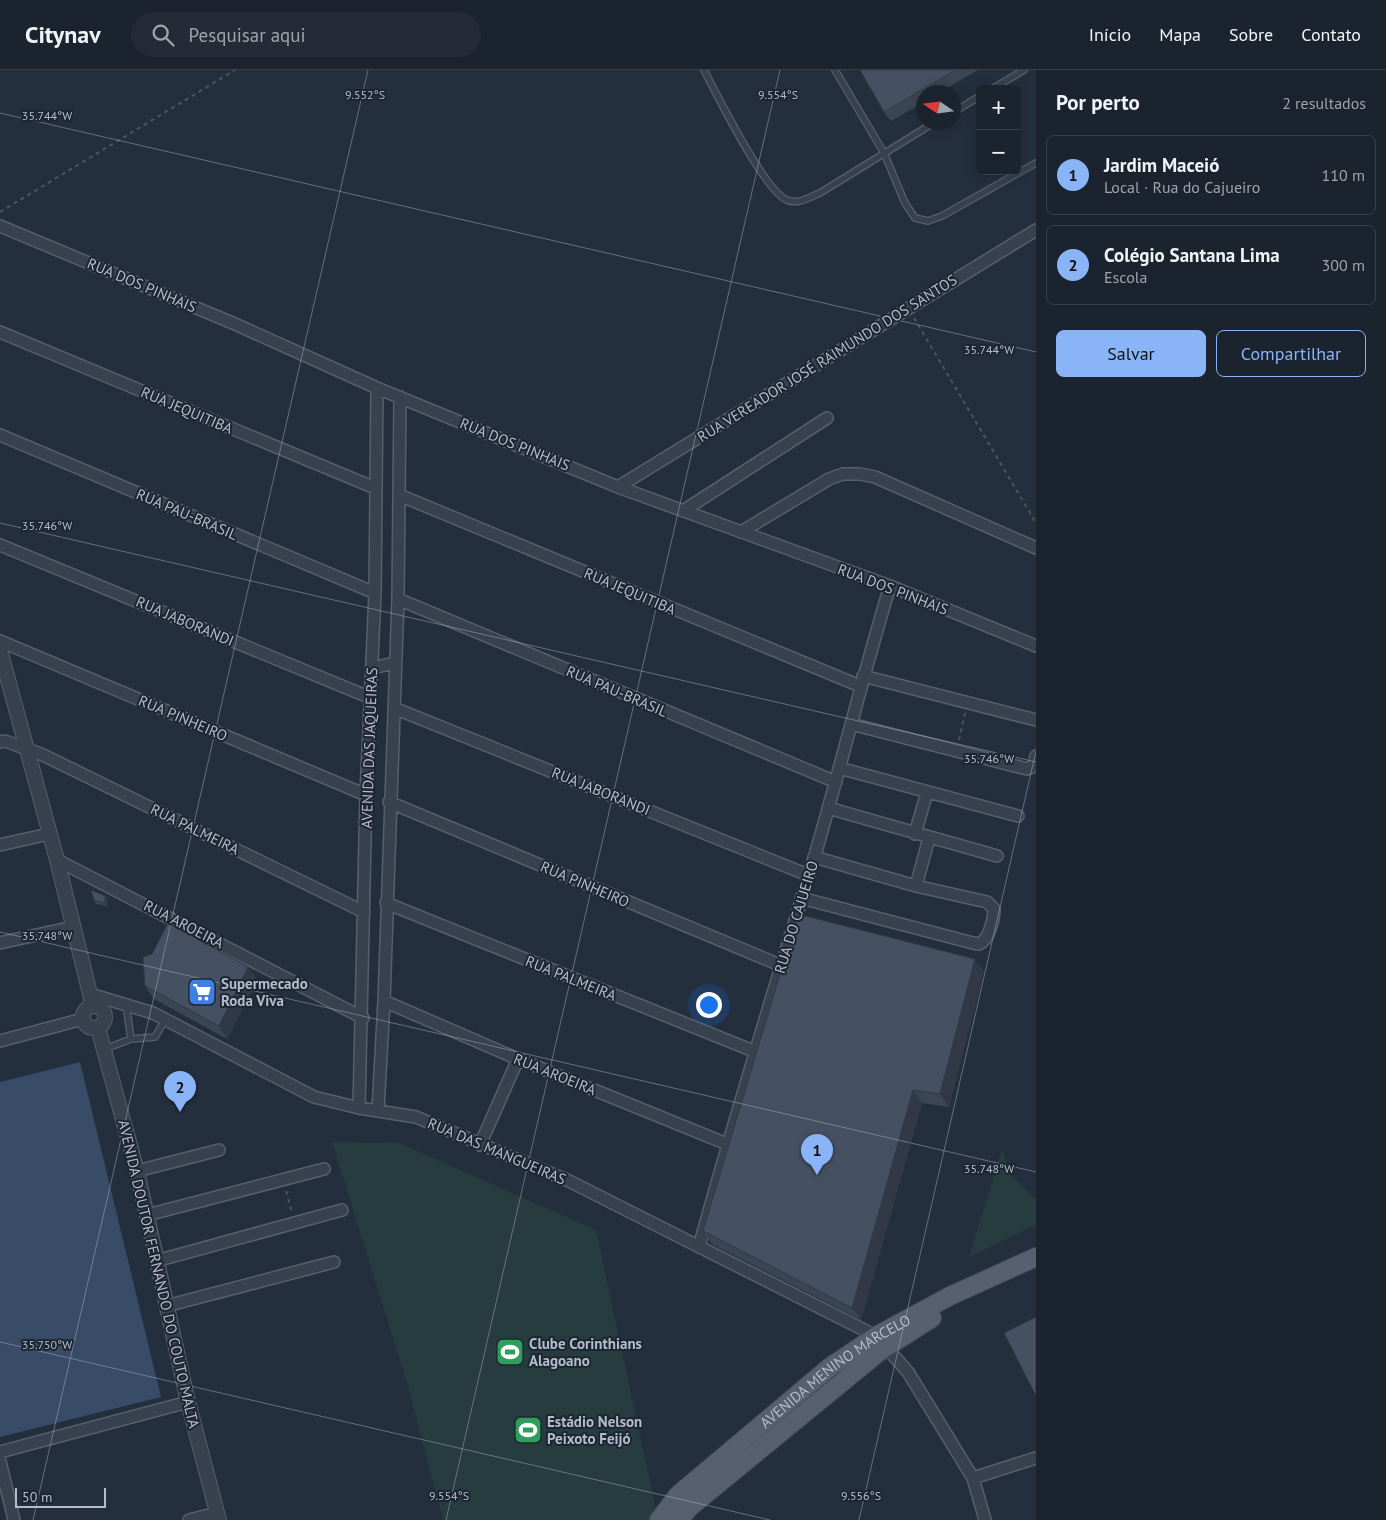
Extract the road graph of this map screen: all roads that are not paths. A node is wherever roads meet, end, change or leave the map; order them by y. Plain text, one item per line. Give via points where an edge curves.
1 (704, 70) edge
2 (835, 70) edge
3 (1024, 70) edge
4 (999, 85) edge
5 (976, 98) edge
6 (961, 108) edge
7 (922, 130) edge
8 (884, 153) junction
9 (1036, 163) edge
10 (0, 226) edge
11 (1036, 230) edge
12 (0, 332) edge
13 (377, 388) junction
14 (400, 397) junction
15 (827, 418) dead end
16 (0, 435) edge
17 (618, 487) junction
18 (375, 488) junction
19 (399, 495) junction
20 (683, 511) junction
21 (741, 532) junction
22 (0, 545) edge
23 (1036, 548) edge
24 (890, 586) junction
25 (375, 593) junction
26 (398, 599) junction
27 (0, 641) edge
28 (1036, 646) edge
29 (0, 650) edge
30 (395, 663) junction
31 (372, 668) junction
32 (862, 681) junction
33 (371, 698) junction
34 (394, 708) junction
35 (1036, 720) edge
36 (851, 724) junction
37 (0, 742) edge
38 (26, 748) junction
39 (1036, 756) edge
40 (839, 768) junction
41 (836, 782) junction
42 (927, 792) junction
43 (366, 795) junction
44 (390, 802) junction
45 (828, 808) junction
46 (1018, 816) dead end
47 (49, 834) junction
48 (915, 834) junction
49 (929, 838) junction
50 (0, 845) edge
51 (997, 856) dead end
52 (814, 857) junction
53 (57, 860) junction
54 (808, 875) junction
55 (916, 886) junction
56 (801, 898) junction
57 (386, 903) junction
58 (364, 912) junction
59 (73, 927) junction
60 (0, 943) edge
61 (780, 965) junction
62 (92, 1000) junction
63 (384, 1001) junction
64 (126, 1004) junction
65 (363, 1018) junction
66 (83, 1019) junction
67 (165, 1020) junction
68 (98, 1028) junction
69 (131, 1039) junction
70 (0, 1041) edge
71 (105, 1049) junction
72 (756, 1052) junction
73 (518, 1059) junction
74 (359, 1108) junction
75 (378, 1110) junction
76 (727, 1144) junction
77 (480, 1145) junction
78 (219, 1150) dead end
79 (324, 1169) dead end
80 (137, 1171) junction
81 (342, 1210) dead end
82 (147, 1215) junction
83 (699, 1247) junction
84 (1036, 1257) edge
85 (156, 1261) junction
86 (334, 1262) dead end
87 (1036, 1267) edge
88 (166, 1306) junction
89 (882, 1342) junction
90 (188, 1402) junction
91 (0, 1452) edge
92 (1036, 1458) edge
93 (0, 1461) edge
94 (973, 1478) junction
95 (218, 1516) edge
96 (14, 1520) edge
97 (189, 1520) edge
98 (659, 1520) edge
99 (679, 1520) edge
100 (985, 1520) edge

1 - 8 lane via 759,168 787,201 802,201 820,193
2 - 8 lane
3 - 4 lane
5 - 6 lane
7 - 8 lane
8 - 9 lane via 905,203 915,218 928,221
10 - 13 street, RUA DOS PINHAIS via 235,324
11 - 17 street, RUA VEREADOR JOSÉ RAIMUNDO DOS SANTOS
12 - 18 street, RUA JEQUITIBA
13 - 14 street, RUA DOS PINHAIS
13 - 18 street, AVENIDA DAS JAQUEIRAS
14 - 17 street, RUA DOS PINHAIS
14 - 19 street, AVENIDA DAS JAQUEIRAS
15 - 20 street
16 - 25 street, RUA PAU-BRASIL
17 - 20 street, RUA DOS PINHAIS
18 - 25 street, AVENIDA DAS JAQUEIRAS
19 - 26 street, AVENIDA DAS JAQUEIRAS
19 - 32 street, RUA JEQUITIBA
20 - 21 street, RUA DOS PINHAIS
21 - 23 street via 829,479 843,474 860,474 898,486
21 - 24 street, RUA DOS PINHAIS
22 - 33 street, RUA JABORANDI
24 - 28 street, RUA DOS PINHAIS
24 - 32 street, RUA DO CAJUEIRO
25 - 31 street, AVENIDA DAS JAQUEIRAS
26 - 30 street, AVENIDA DAS JAQUEIRAS
26 - 41 street, RUA PAU-BRASIL
27 - 43 street, RUA PINHEIRO
29 - 38 street, AVENIDA DOUTOR FERNANDO DO COUTO MALTA
30 - 31 street
30 - 34 street, AVENIDA DAS JAQUEIRAS
31 - 33 street, AVENIDA DAS JAQUEIRAS
32 - 35 street, RUA JEQUITIBA via 968,702
32 - 36 street, RUA DO CAJUEIRO
33 - 43 street, AVENIDA DAS JAQUEIRAS
34 - 44 street, AVENIDA DAS JAQUEIRAS
34 - 54 street, RUA JABORANDI
36 - 39 street via 1027,769 1034,766
36 - 40 street, RUA DO CAJUEIRO
37 - 38 street, RUA PALMEIRA
38 - 47 street, AVENIDA DOUTOR FERNANDO DO COUTO MALTA
38 - 58 street, RUA PALMEIRA
40 - 41 street, RUA DO CAJUEIRO
40 - 42 street
41 - 45 street, RUA DO CAJUEIRO
42 - 46 street
42 - 48 street
43 - 58 street, AVENIDA DAS JAQUEIRAS
44 - 57 street, AVENIDA DAS JAQUEIRAS
44 - 61 street, RUA PINHEIRO
45 - 48 street
45 - 52 street, RUA DO CAJUEIRO
47 - 50 street
47 - 53 street, AVENIDA DOUTOR FERNANDO DO COUTO MALTA
48 - 49 street
49 - 51 street
49 - 55 street
52 - 54 street, RUA DO CAJUEIRO
52 - 55 street
53 - 59 street, AVENIDA DOUTOR FERNANDO DO COUTO MALTA
53 - 65 street, RUA AROEIRA
54 - 56 street, RUA DO CAJUEIRO
55 - 56 street via 991,905 994,914 986,938 979,944 973,943
56 - 61 street, RUA DO CAJUEIRO
57 - 63 street, AVENIDA DAS JAQUEIRAS
57 - 72 street, RUA PALMEIRA
58 - 65 street, AVENIDA DAS JAQUEIRAS
59 - 60 street
59 - 62 street, AVENIDA DOUTOR FERNANDO DO COUTO MALTA
61 - 72 street, RUA DO CAJUEIRO
62 - 64 street, RUA DAS MANGUEIRAS
62 - 66 street
62 - 68 street, AVENIDA DOUTOR FERNANDO DO COUTO MALTA via 104,1012 104,1024
63 - 73 street, RUA AROEIRA
63 - 75 street, AVENIDA DAS JAQUEIRAS
64 - 67 street, RUA DAS MANGUEIRAS
64 - 69 lane
65 - 74 street, AVENIDA DAS JAQUEIRAS
66 - 68 street via 86,1025
66 - 70 street
67 - 69 lane via 154,1037
67 - 74 street, RUA DAS MANGUEIRAS via 314,1097
68 - 71 street, AVENIDA DOUTOR FERNANDO DO COUTO MALTA
69 - 71 lane
71 - 80 street, AVENIDA DOUTOR FERNANDO DO COUTO MALTA
72 - 76 street, RUA DO CAJUEIRO
73 - 76 street, RUA AROEIRA
73 - 77 street
74 - 75 street, RUA DAS MANGUEIRAS
75 - 77 street, RUA DAS MANGUEIRAS via 416,1117
76 - 83 street, RUA DO CAJUEIRO
77 - 83 street, RUA DAS MANGUEIRAS via 570,1181
78 - 80 street
79 - 82 street
80 - 82 street, AVENIDA DOUTOR FERNANDO DO COUTO MALTA
81 - 85 street
82 - 85 street, AVENIDA DOUTOR FERNANDO DO COUTO MALTA
83 - 89 street, RUA DAS MANGUEIRAS via 771,1278
84 - 89 main road, AVENIDA MENINO MARCELO via 950,1296
85 - 88 street, AVENIDA DOUTOR FERNANDO DO COUTO MALTA
86 - 88 street
87 - 89 main road, AVENIDA MENINO MARCELO
88 - 90 street, AVENIDA DOUTOR FERNANDO DO COUTO MALTA
89 - 94 street via 908,1372
89 - 98 main road, AVENIDA MENINO MARCELO via 830,1367 678,1495
89 - 99 main road, AVENIDA MENINO MARCELO via 690,1506
90 - 91 street
90 - 95 street, AVENIDA DOUTOR FERNANDO DO COUTO MALTA
92 - 94 street
93 - 96 street
94 - 100 street
95 - 97 street

